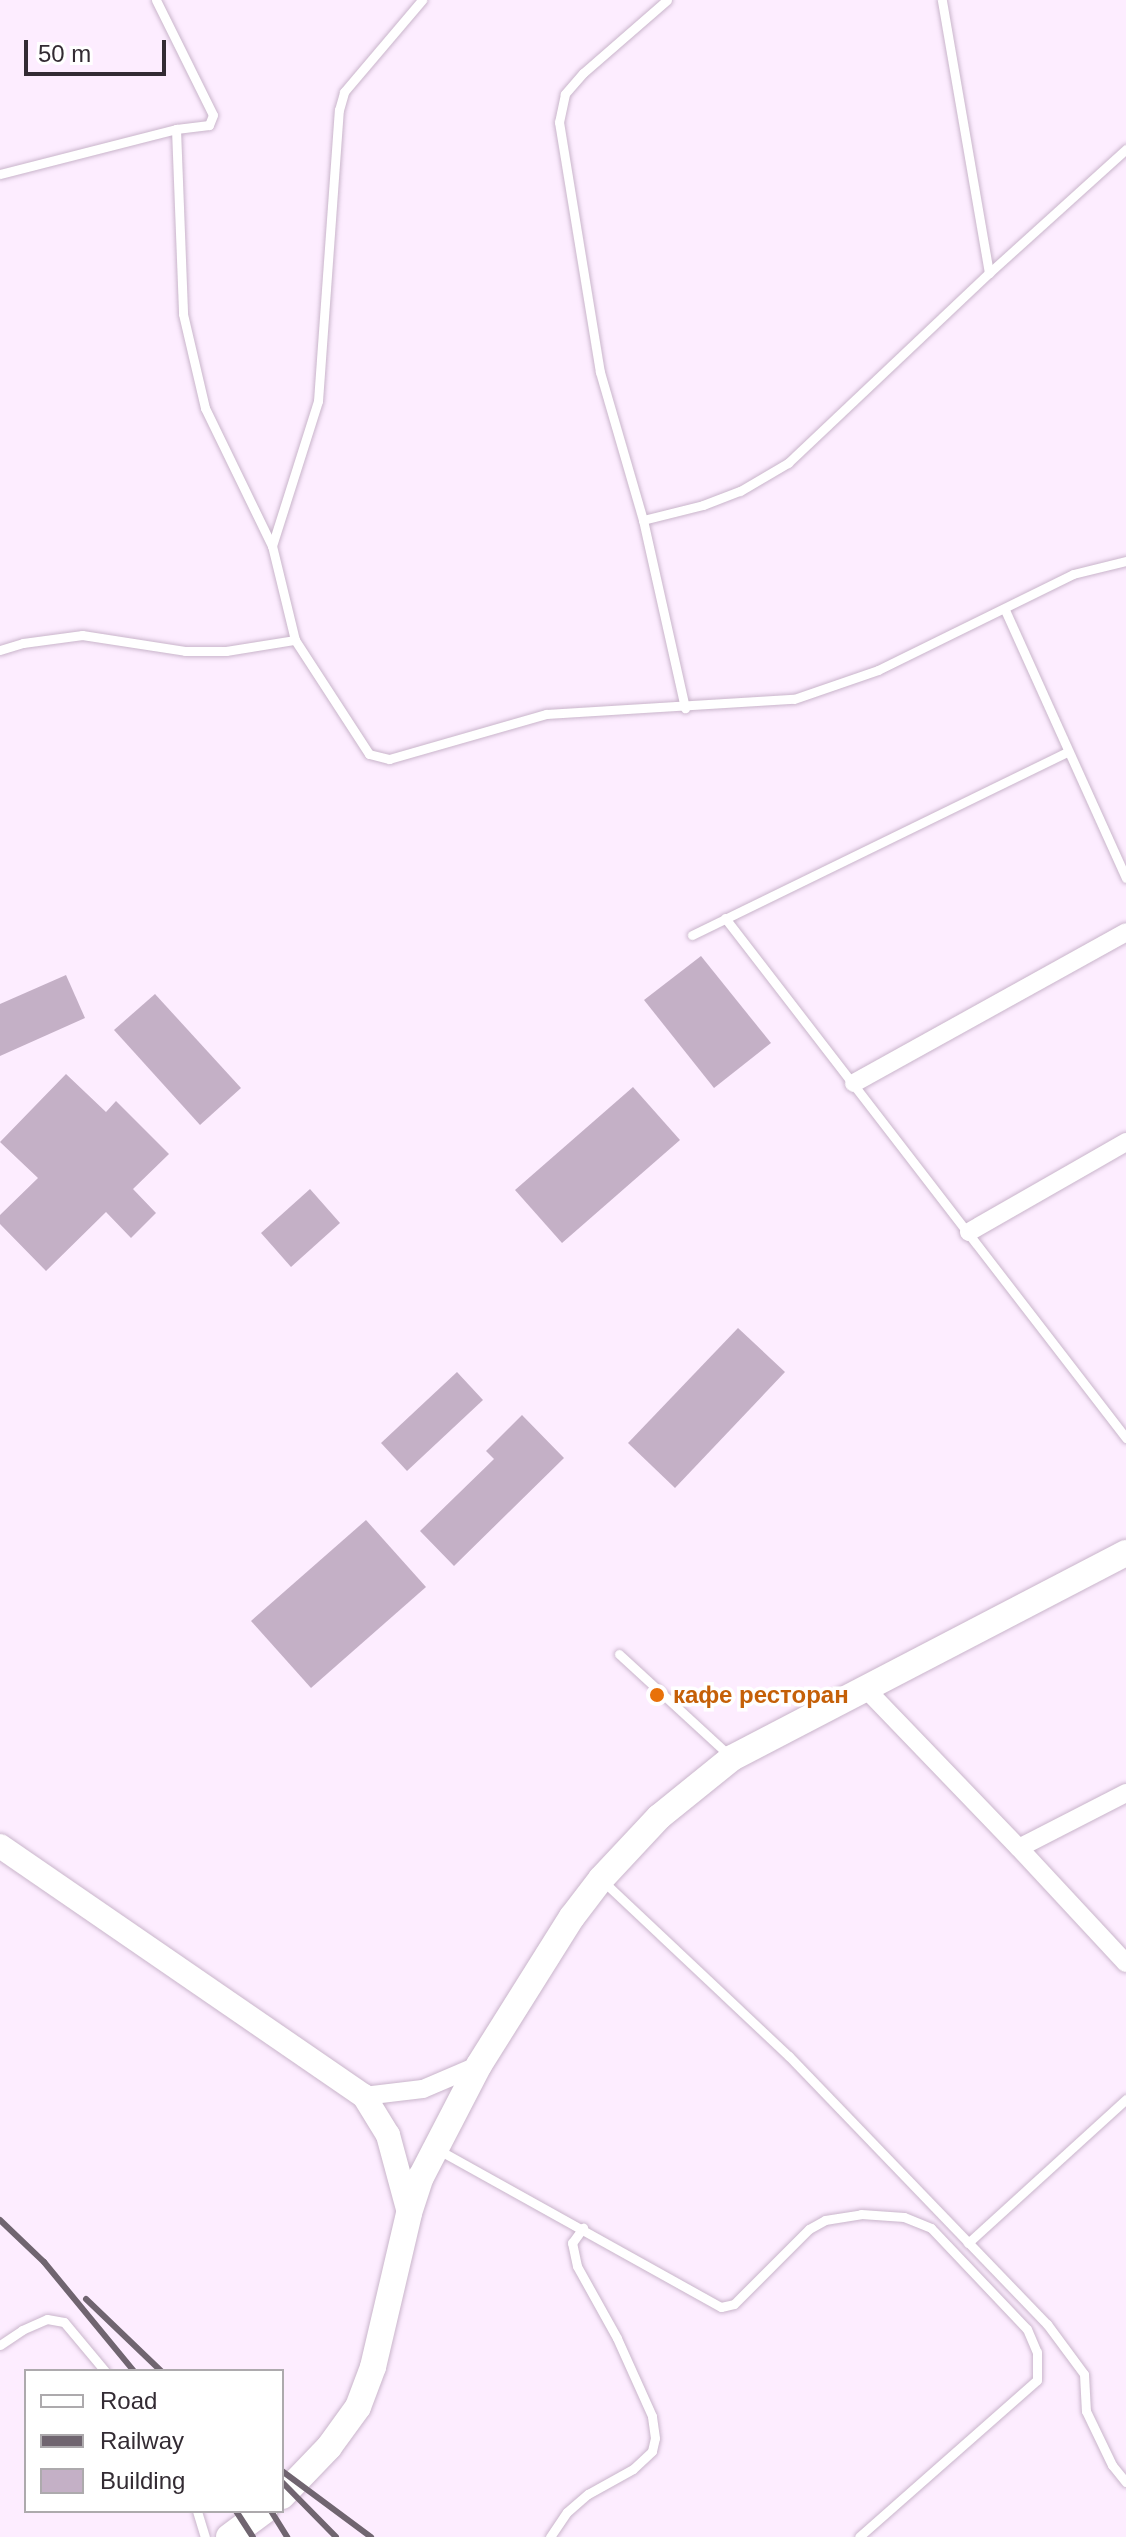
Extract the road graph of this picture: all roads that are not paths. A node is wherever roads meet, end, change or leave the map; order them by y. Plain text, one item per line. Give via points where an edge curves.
1 (156, 0) edge
2 (422, 0) edge
3 (667, 0) edge
4 (942, 0) edge
5 (176, 129) junction
6 (1126, 149) edge
7 (0, 174) edge
8 (989, 273) junction
9 (643, 520) junction
10 (272, 546) junction
11 (1126, 561) edge
12 (1005, 610) junction
13 (295, 640) junction
14 (0, 650) edge
15 (685, 708) junction
16 (1068, 752) junction
17 (1126, 878) edge
18 (725, 918) junction
19 (1126, 932) edge
20 (692, 935) dead end
21 (854, 1083) junction
22 (1126, 1142) edge
23 (969, 1232) junction
24 (1126, 1438) edge
25 (1126, 1553) edge
26 (619, 1654) dead end
27 (865, 1688) junction
28 (732, 1758) junction
29 (1126, 1793) edge
30 (0, 1846) edge
31 (1019, 1848) junction
32 (601, 1879) junction
33 (1126, 1963) edge
34 (479, 2065) junction
35 (364, 2096) junction
36 (1126, 2099) edge
37 (434, 2147) junction
38 (409, 2213) junction
39 (583, 2228) junction
40 (968, 2243) junction
41 (0, 2345) edge
42 (103, 2369) edge
43 (1126, 2482) edge
44 (284, 2494) edge
45 (198, 2513) edge
46 (261, 2513) edge
47 (205, 2537) edge
48 (229, 2537) edge
49 (550, 2537) edge
50 (859, 2537) edge

1 - 5 lane via 213,115 209,125
2 - 10 lane via 344,92 339,110 318,401
3 - 9 lane via 583,73 565,94 559,122 600,372
4 - 8 lane
5 - 7 lane
5 - 10 lane via 183,314 195,367 217,439
6 - 8 lane
8 - 9 lane via 788,463 740,491
9 - 15 lane
10 - 13 lane
11 - 12 lane via 1073,574
12 - 15 lane via 878,670 794,699
12 - 16 lane
13 - 14 lane via 226,651 185,651 82,635
13 - 15 lane via 369,754 389,759 546,714
16 - 17 lane
16 - 18 lane
18 - 20 lane
18 - 21 lane
19 - 21 street
21 - 23 lane
22 - 23 street
23 - 24 lane
25 - 27 main road
26 - 28 lane
27 - 28 main road
27 - 31 street
28 - 32 main road via 659,1817
29 - 31 street
30 - 35 street
31 - 33 street
32 - 34 main road
32 - 40 lane via 789,2056
34 - 35 street via 423,2089
34 - 37 main road
35 - 38 street via 388,2135
36 - 40 lane
37 - 38 main road
37 - 39 lane
38 - 44 main road via 373,2367 358,2407
39 - 49 lane via 572,2243 577,2266 617,2338 652,2416 655,2438 652,2451 633,2469 577,2503
39 - 50 lane via 721,2307 734,2304 809,2229 825,2220 861,2214 904,2217 931,2228 1027,2329 1037,2352 1037,2380
40 - 43 lane via 1033,2308 1084,2374 1086,2411
41 - 42 lane via 47,2319 64,2322
45 - 47 lane
46 - 48 main road

